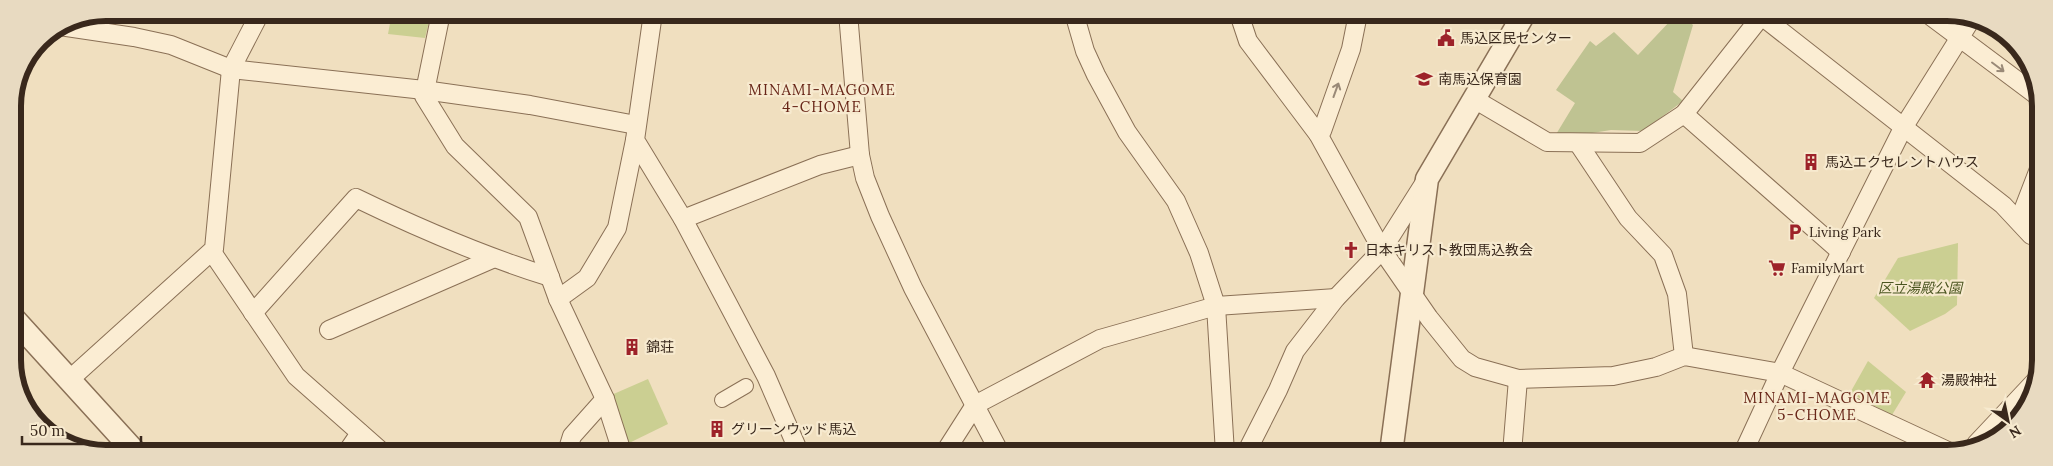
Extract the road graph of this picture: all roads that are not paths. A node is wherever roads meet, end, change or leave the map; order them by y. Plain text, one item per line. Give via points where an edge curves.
1 (256, 21) edge
2 (439, 21) edge
3 (652, 21) edge
4 (849, 21) edge
5 (1076, 21) edge
6 (1241, 21) edge
7 (1357, 21) edge
8 (1520, 21) edge
9 (1756, 21) edge
10 (1769, 21) edge
11 (1937, 21) edge
12 (1968, 24) edge
13 (74, 28) edge
14 (1959, 38) junction
15 (231, 69) junction
16 (424, 90) junction
17 (2030, 90) edge
18 (1474, 99) junction
19 (1684, 114) junction
20 (1903, 128) junction
21 (635, 133) junction
22 (1318, 134) junction
23 (1578, 143) junction
24 (860, 155) junction
25 (1427, 179) junction
26 (2032, 187) edge
27 (683, 219) junction
28 (2019, 221) junction
29 (2032, 235) edge
30 (1382, 250) junction
31 (212, 252) junction
32 (1840, 252) junction
33 (492, 259) junction
34 (550, 278) junction
35 (1413, 295) junction
36 (1336, 298) junction
37 (558, 299) junction
38 (1216, 306) junction
39 (253, 313) junction
40 (329, 330) dead end
41 (21, 334) edge
42 (1684, 356) junction
43 (1780, 374) junction
44 (1518, 379) junction
45 (68, 380) junction
46 (746, 386) dead end
47 (2024, 392) edge
48 (605, 399) junction
49 (722, 400) dead end
50 (975, 404) junction
51 (360, 433) junction
52 (1984, 435) edge
53 (128, 445) edge
54 (352, 445) edge
55 (374, 445) edge
56 (569, 445) edge
57 (620, 445) edge
58 (796, 445) edge
59 (949, 445) edge
60 (996, 445) edge
61 (1225, 445) edge
62 (1250, 445) edge
63 (1392, 445) edge
64 (1513, 445) edge
65 (1747, 445) edge
66 (1935, 445) edge

1 - 15 street
2 - 16 street
3 - 21 street
4 - 24 street
5 - 38 street via 1084,52 1127,132 1176,202 1199,253
6 - 22 street via 1248,41
22 -> 7 street via 1322,131 1351,49
8 - 18 street
9 - 19 street
10 - 20 street
11 - 14 street
12 - 14 street
13 - 15 street via 171,45
14 -> 17 street
14 - 20 street
15 - 16 street
15 - 31 street
16 - 21 street via 530,105
16 - 34 street via 424,96 455,146 528,217
18 - 23 street via 1547,142
18 - 25 street
19 - 23 street via 1640,142
19 - 32 street
20 - 28 street
20 - 32 street
21 - 27 street
21 - 37 street via 617,228 587,278
22 - 30 street
23 - 42 street via 1628,218 1663,255 1677,294
24 - 27 street via 820,165
24 - 50 street via 880,216 913,288
25 - 30 street
25 - 35 street
26 - 28 street
27 - 58 street via 766,376
28 - 29 street
30 - 35 street
30 - 36 street
31 - 39 street
31 - 45 street
32 - 43 street
33 - 34 street
33 - 39 street via 430,234 356,198
33 - 40 street
34 - 37 street
35 - 44 street via 1462,359 1475,367
35 - 63 street
36 - 38 street
36 - 62 street via 1294,351
37 - 48 street
38 - 50 street via 1100,339
38 - 61 street
39 - 51 street via 296,376
41 - 45 street
42 - 43 street
42 - 44 street via 1656,367 1613,376
43 - 65 street
43 - 66 street
44 - 64 street
45 - 53 street
46 - 49 street
47 - 52 street
48 - 56 street via 572,436
48 - 57 street
50 - 59 street
50 - 60 street
51 - 54 street
51 - 55 street

